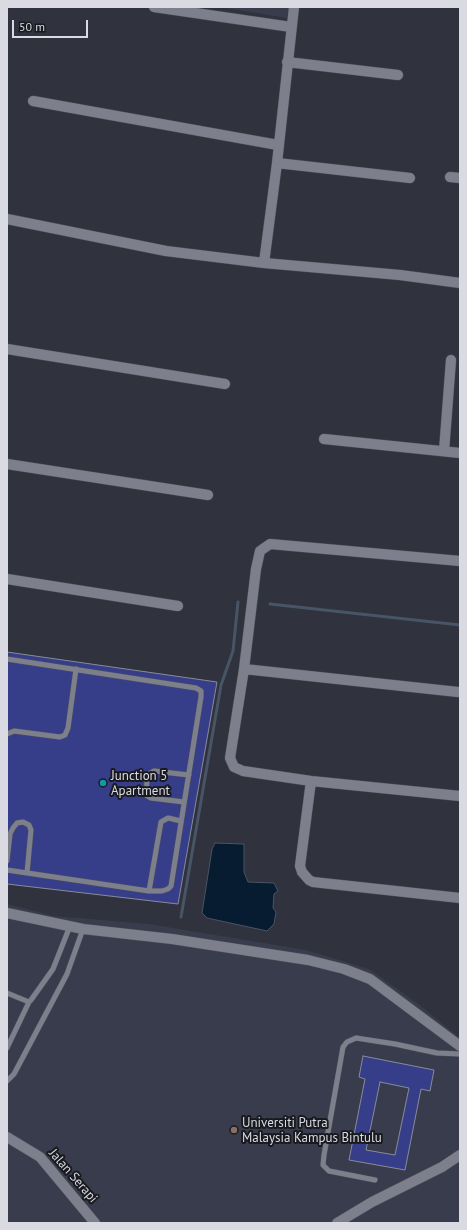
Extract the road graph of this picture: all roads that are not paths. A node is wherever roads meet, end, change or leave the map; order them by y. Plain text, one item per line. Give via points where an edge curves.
1 (154, 7) edge
2 (294, 7) edge
3 (292, 27) junction
4 (287, 62) junction
5 (398, 74) dead end
6 (33, 101) dead end
7 (278, 145) junction
8 (277, 163) junction
9 (410, 178) dead end
10 (7, 220) edge
11 (264, 263) junction
12 (460, 283) edge
13 (7, 350) edge
14 (451, 360) dead end
15 (225, 384) dead end
16 (324, 439) dead end
17 (444, 451) junction
18 (460, 453) edge
19 (7, 464) edge
20 (208, 495) dead end
21 (460, 561) edge
22 (7, 579) edge
23 (178, 606) dead end
24 (7, 659) edge
25 (244, 668) junction
26 (76, 669) junction
27 (458, 692) dead end
28 (7, 734) edge
29 (189, 775) junction
30 (311, 781) junction
31 (460, 796) edge
32 (184, 802) junction
33 (181, 821) junction
34 (7, 861) edge
35 (7, 870) edge
36 (27, 873) junction
37 (149, 891) junction
38 (460, 898) edge
39 (7, 913) edge
40 (70, 926) junction
41 (83, 929) junction
42 (7, 994) edge
43 (29, 1002) junction
44 (460, 1046) edge
45 (7, 1048) edge
46 (460, 1054) edge
47 (7, 1081) edge
48 (7, 1137) edge
49 (460, 1155) edge
50 (375, 1180) dead end
51 (95, 1223) edge
52 (337, 1223) edge

1 - 3 street
2 - 3 street
3 - 4 street
4 - 5 street
4 - 7 street
6 - 7 street
7 - 8 street
8 - 9 street
8 - 11 street
10 - 11 street via 166,251
11 - 12 street
13 - 15 street
14 - 17 street
16 - 17 street
17 - 18 street
19 - 20 street
21 - 25 street via 270,544 260,551 256,569
22 - 23 street
24 - 26 lane
25 - 27 street
25 - 30 street via 230,758 234,767 243,771
26 - 28 lane via 65,735 60,737 14,731
26 - 29 lane via 196,688 201,691
29 - 32 lane
29 - 32 lane via 154,771 149,774 147,781 146,794 151,798
30 - 31 street
30 - 38 street via 300,866 305,877 313,882
32 - 33 lane
33 - 37 lane via 171,886 162,891
33 - 37 lane via 168,818 161,822
34 - 36 lane via 13,828 17,823 29,825 31,830
35 - 36 lane
36 - 37 lane
39 - 40 street
40 - 41 street
40 - 43 lane via 53,969
41 - 44 street via 172,939 308,960 344,969 370,979
41 - 47 lane via 68,974 14,1074
42 - 43 lane
43 - 45 lane
46 - 50 lane via 437,1053 356,1038 343,1047 323,1165 329,1171
48 - 51 street, Jalan Serapi via 40,1157
49 - 52 street

